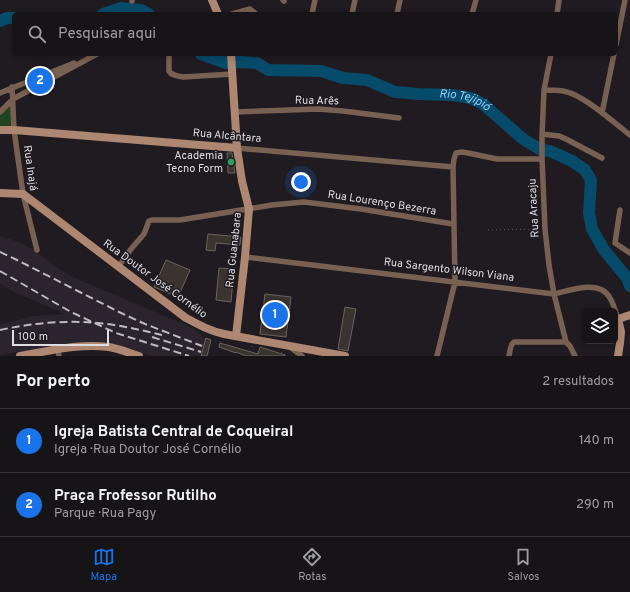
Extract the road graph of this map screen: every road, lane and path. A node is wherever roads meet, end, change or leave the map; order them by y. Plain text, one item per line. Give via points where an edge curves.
1 (212, 0) edge
2 (315, 0) edge
3 (355, 0) edge
4 (400, 0) edge
5 (476, 0) edge
6 (559, 0) edge
7 (625, 0) edge
8 (217, 12) edge
9 (239, 12) edge
10 (254, 12) edge
11 (312, 12) edge
12 (352, 12) edge
13 (397, 12) edge
14 (473, 12) edge
15 (557, 12) edge
16 (618, 35) edge
17 (92, 56) edge
18 (93, 56) edge
19 (170, 56) edge
20 (231, 56) edge
21 (551, 56) edge
22 (614, 56) edge
23 (233, 73) junction
24 (12, 87) junction
25 (544, 90) junction
26 (0, 92) edge
27 (13, 99) junction
28 (0, 112) edge
29 (235, 112) junction
30 (602, 113) junction
31 (399, 118) dead end
32 (0, 130) edge
33 (14, 130) junction
34 (542, 135) junction
35 (630, 135) edge
36 (237, 148) junction
37 (542, 158) junction
38 (602, 158) dead end
39 (453, 167) junction
40 (0, 193) edge
41 (23, 194) junction
42 (249, 209) junction
43 (620, 210) dead end
44 (453, 224) junction
45 (545, 229) junction
46 (488, 230) dead end
47 (37, 250) dead end
48 (630, 253) edge
49 (245, 257) junction
50 (118, 267) junction
51 (455, 282) junction
52 (554, 294) junction
53 (614, 308) edge
54 (630, 315) edge
55 (618, 319) joint
56 (236, 336) junction
57 (566, 342) junction
58 (252, 345) dead end
59 (289, 346) junction
60 (256, 348) dead end
61 (59, 353) edge
62 (121, 353) edge
63 (20, 356) edge
64 (139, 356) edge
65 (302, 356) edge
66 (345, 356) edge
67 (437, 356) edge
68 (510, 356) edge
69 (575, 356) edge
70 (618, 356) edge

1 - 8 street
2 - 11 street
3 - 12 street
4 - 13 street
5 - 14 street
6 - 15 street
7 - 16 street
9 - 10 street via 250,9
17 - 24 street
18 - 27 street
19 - 23 street via 169,71 176,76
20 - 23 street, Rua Guanabara
21 - 25 street, Rua Aracaju
22 - 30 street
23 - 29 street, Rua Guanabara
24 - 26 street
24 - 27 street, Rua Inajá
25 - 30 street via 574,94
25 - 34 street, Rua Aracaju
27 - 28 street
27 - 33 street, Rua Inajá
29 - 31 street, Rua Arês via 318,110
29 - 36 street, Rua Guanabara
30 - 35 street
32 - 33 street, Rua Alcântara
33 - 36 street, Rua Alcântara
33 - 41 street, Rua Inajá
34 - 37 street, Rua Aracaju
34 - 38 street via 559,136
36 - 39 street, Rua Alcântara
36 - 42 street, Rua Guanabara
37 - 39 street via 497,159 459,152 456,153
37 - 45 street, Rua Aracaju
39 - 44 street
40 - 41 street
41 - 47 street, Rua Inajá
41 - 50 street, Rua Doutor José Cornélio
42 - 44 street, Rua Lourenço Bezerra via 304,202
42 - 49 street, Rua Guanabara
42 - 50 street, Rua Lourenço Bezerra via 180,220 150,220 144,234
43 - 48 street via 615,243
44 - 51 street
45 - 46 path
45 - 52 street, Rua Aracaju
49 - 51 street, Rua Sargento Wilson Viana
49 - 56 street, Rua Guanabara
50 - 56 street, Rua Doutor José Cornélio via 191,321 212,331
51 - 52 street, Rua Sargento Wilson Viana
51 - 67 street
52 - 53 street, Rua Sargento Wilson Viana via 574,289 599,288 610,298
52 - 57 street, Rua Aracaju
54 - 55 street
55 - 70 street, Rua Sargento Wilson Viana via 621,332
56 - 59 street, Rua Doutor José Cornélio
57 - 68 street via 514,342
57 - 69 street, Rua Aracaju
58 - 60 path via 258,352
59 - 65 street
59 - 66 street, Rua Doutor José Cornélio
61 - 62 street via 92,346
61 - 63 street
62 - 64 street

